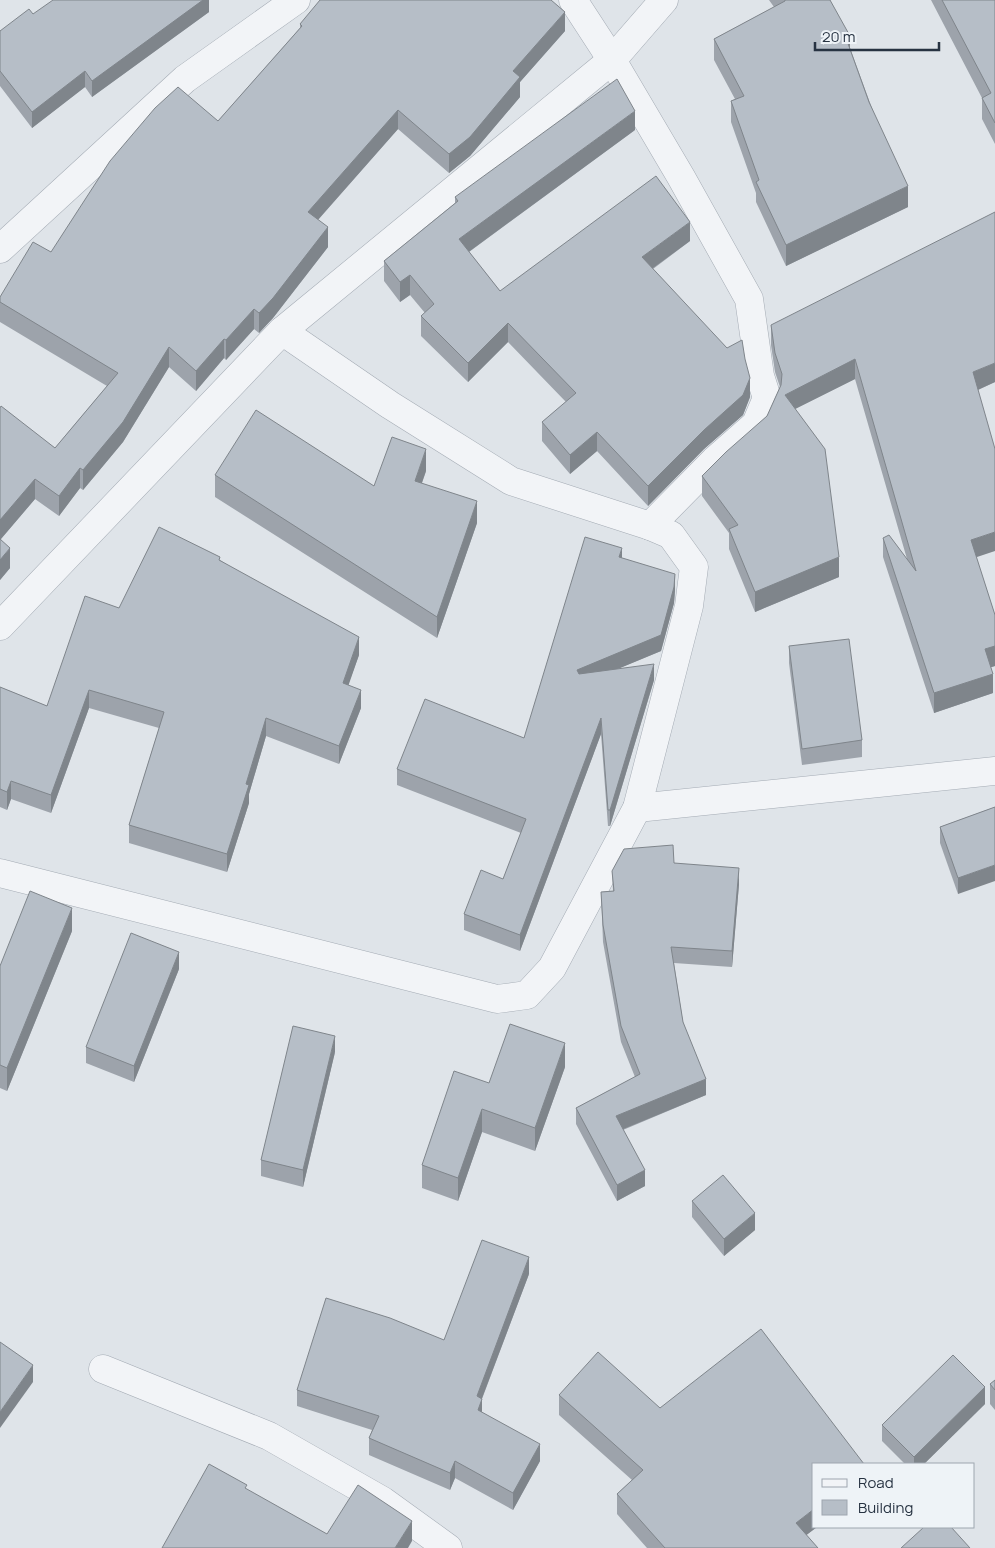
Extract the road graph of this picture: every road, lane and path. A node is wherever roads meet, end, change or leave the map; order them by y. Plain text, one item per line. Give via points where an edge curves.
1 (296, 0) edge
2 (573, 0) edge
3 (664, 0) edge
4 (612, 60) junction
5 (0, 249) edge
6 (282, 331) junction
7 (650, 526) junction
8 (0, 626) edge
9 (995, 771) edge
10 (637, 808) junction
11 (0, 873) edge
12 (103, 1369) dead end
13 (448, 1548) edge

1 - 5 street via 185,79
2 - 4 street
3 - 4 street
4 - 6 street
4 - 7 street via 749,299 760,376 767,398 756,424
6 - 7 street via 511,482
6 - 8 street
7 - 10 street via 671,535 694,567 689,606
9 - 10 street
10 - 11 street via 552,968 527,996 497,999
12 - 13 street via 269,1436 383,1501

